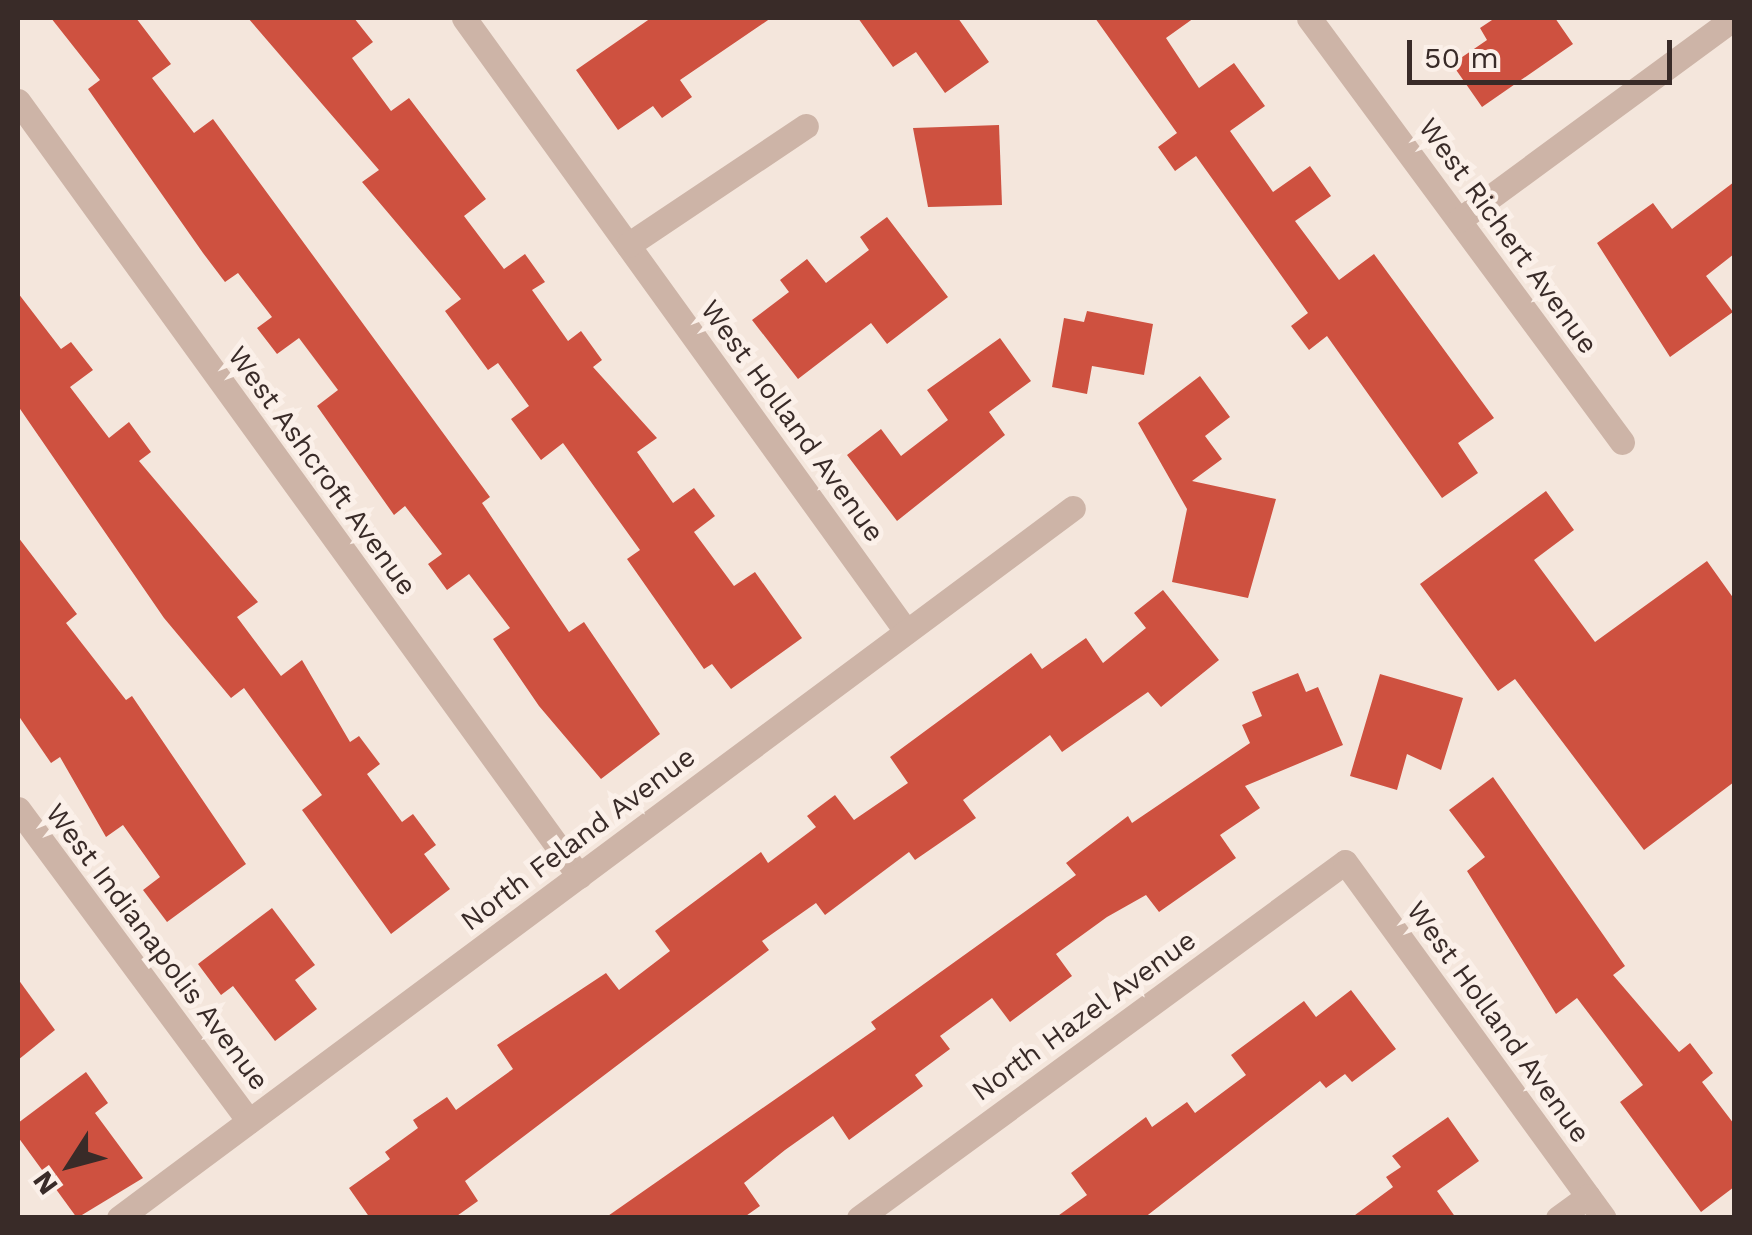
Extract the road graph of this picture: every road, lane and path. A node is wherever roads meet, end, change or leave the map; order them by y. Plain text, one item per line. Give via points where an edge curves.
1 (464, 18) edge
2 (1309, 18) edge
3 (1734, 18) edge
4 (18, 101) edge
5 (806, 126) dead end
6 (1459, 220) junction
7 (628, 245) junction
8 (1622, 442) dead end
9 (1072, 508) dead end
10 (906, 631) junction
11 (18, 809) edge
12 (1345, 862) joint
13 (579, 876) junction
14 (249, 1121) junction
15 (1588, 1196) junction
16 (119, 1218) edge
17 (858, 1218) edge
18 (1558, 1218) edge
19 (1604, 1218) edge

1 - 7 street, West Holland Avenue
2 - 6 street, West Richert Avenue
3 - 6 street
4 - 13 street, West Ashcroft Avenue
5 - 7 street
6 - 8 street, West Richert Avenue
7 - 10 street, West Holland Avenue
9 - 10 street, North Feland Avenue
10 - 13 street, North Feland Avenue
11 - 14 street, West Indianapolis Avenue
12 - 15 street, West Holland Avenue
12 - 17 street, North Hazel Avenue
13 - 14 street, North Feland Avenue
14 - 16 street, North Feland Avenue
15 - 18 street
15 - 19 street, West Holland Avenue

